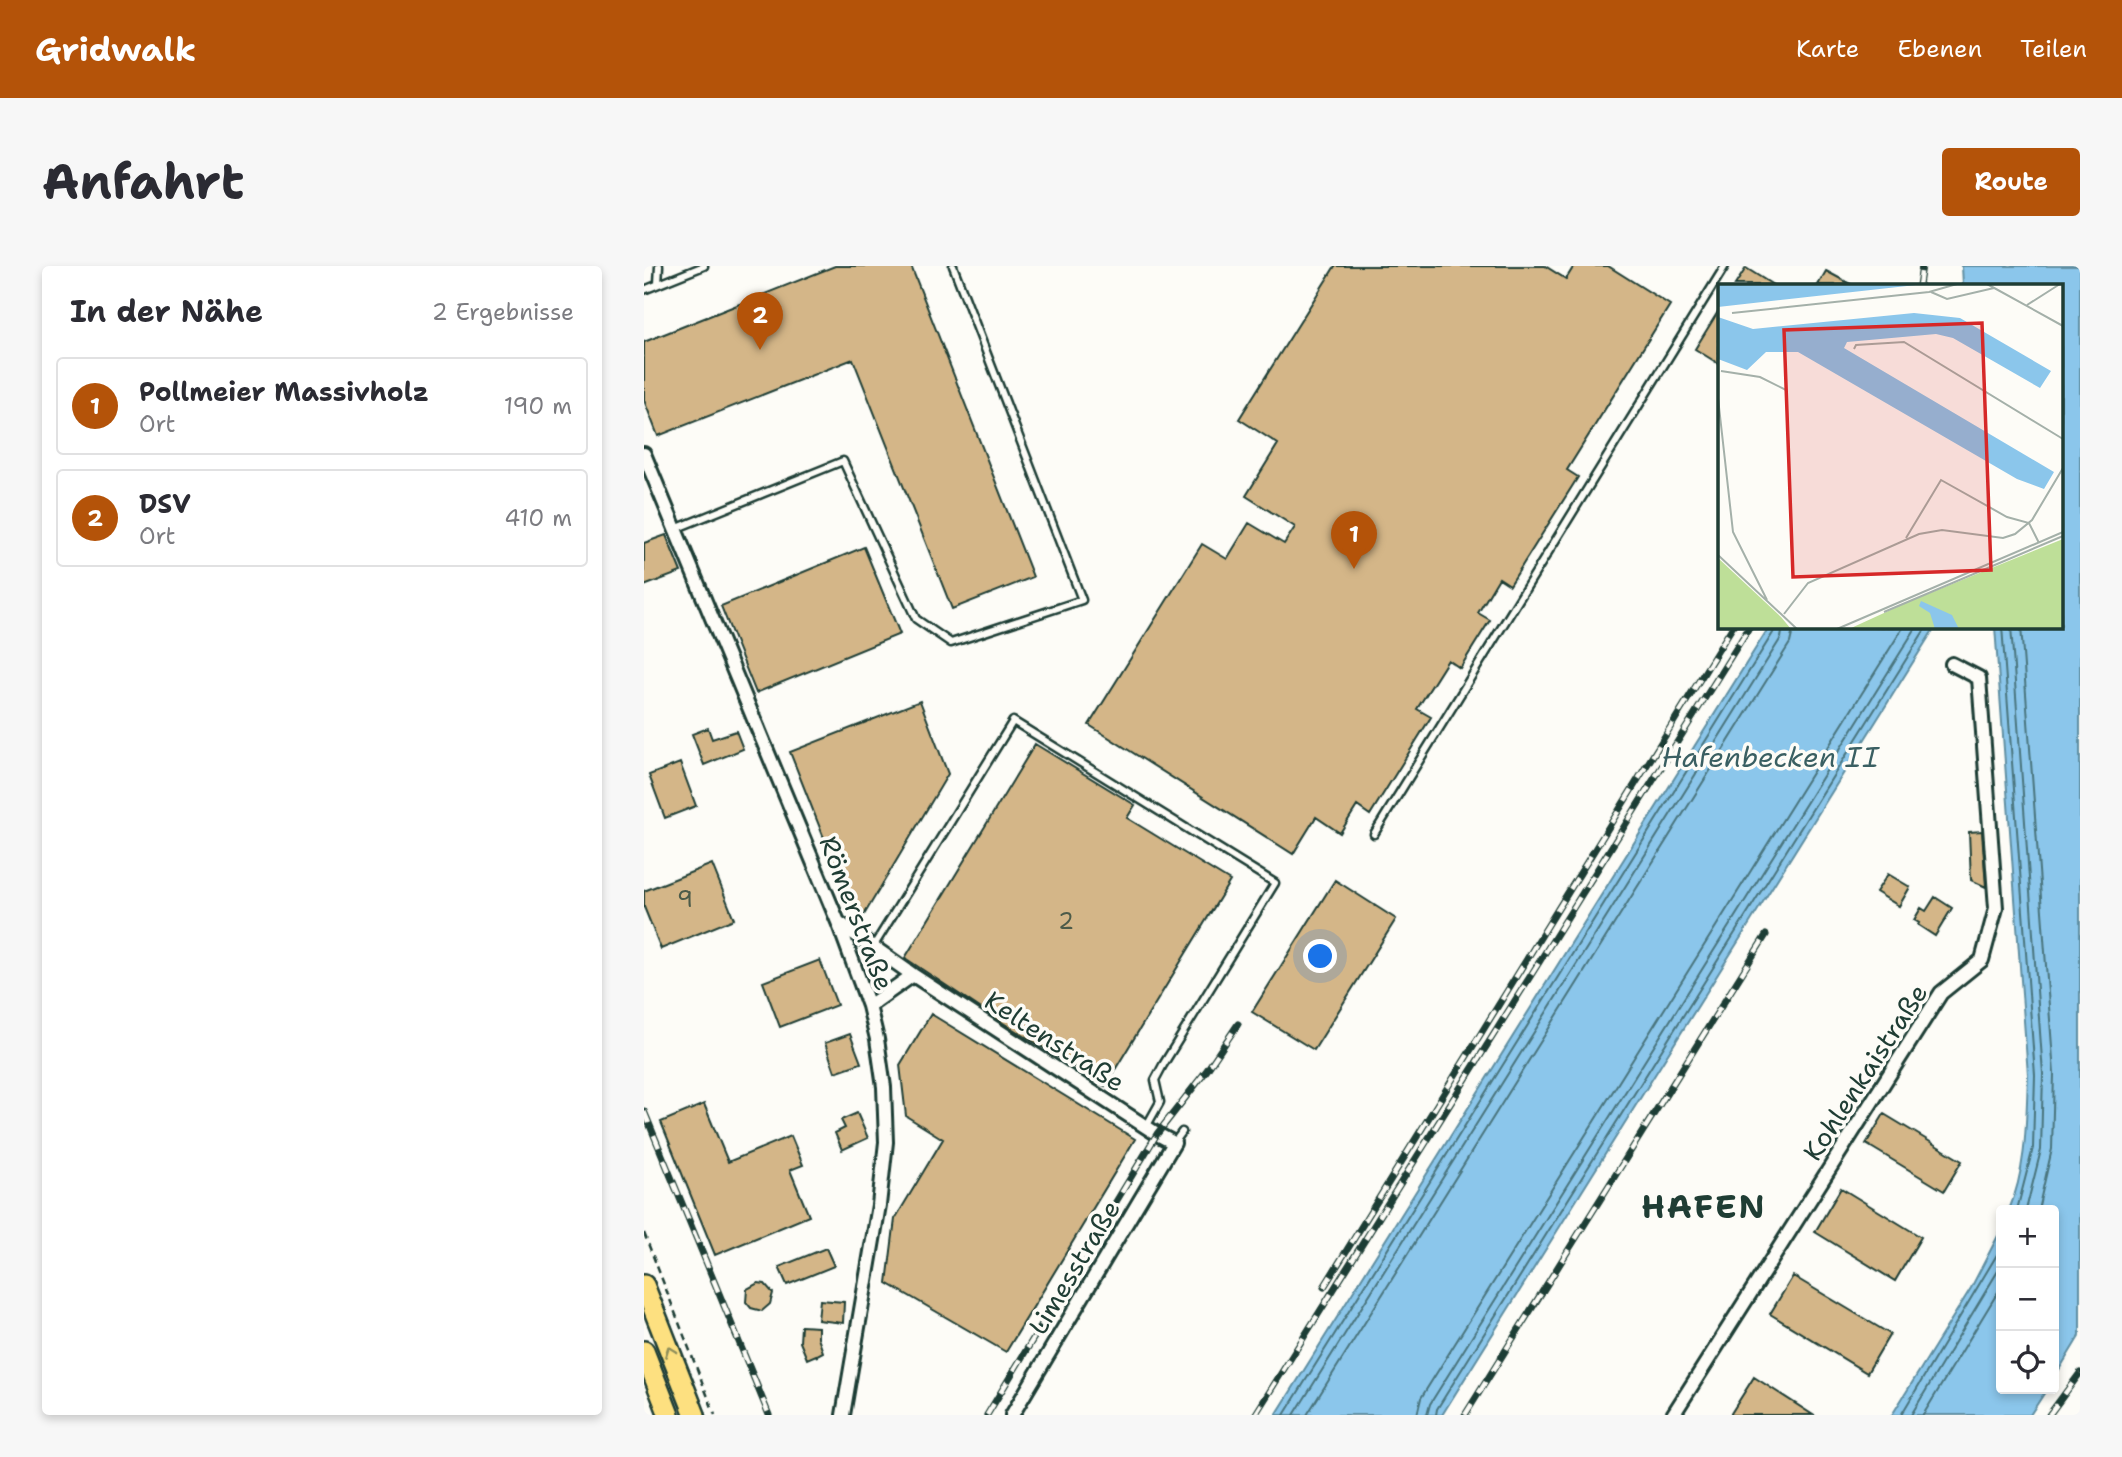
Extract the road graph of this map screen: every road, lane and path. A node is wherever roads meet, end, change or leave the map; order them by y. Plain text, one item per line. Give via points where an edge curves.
1 (659, 266) edge
2 (704, 266) edge
3 (953, 266) edge
4 (1725, 266) edge
5 (658, 284) junction
6 (644, 290) edge
7 (644, 454) edge
8 (674, 529) junction
9 (1952, 664) dead end
10 (1374, 834) dead end
11 (838, 922) junction
12 (873, 947) junction
13 (913, 975) junction
14 (869, 1006) junction
15 (1146, 1126) junction
16 (1182, 1132) dead end
17 (1174, 1143) junction
18 (644, 1233) edge
19 (644, 1285) edge
20 (644, 1351) edge
21 (669, 1415) edge
22 (695, 1415) edge
23 (715, 1415) edge
24 (843, 1415) edge
25 (1012, 1415) edge
26 (1673, 1415) edge

1 - 5 lane
2 - 5 lane
3 - 8 lane via 1082,600 951,643 916,619 843,461
4 - 10 lane
5 - 6 lane
7 - 8 street, Römerstraße
8 - 11 street, Römerstraße
9 - 26 street, Kohlenkaistraße via 1979,678 1996,908 1982,960 1941,993
11 - 12 street, Keltenstraße
11 - 14 street, Römerstraße
12 - 13 street, Keltenstraße
12 - 15 lane via 1013,722 1275,883 1155,1080 1160,1102
13 - 14 street
13 - 15 street, Keltenstraße
14 - 24 street, Römerstraße via 884,1087 886,1142
15 - 17 street, Keltenstraße
16 - 17 lane
17 - 25 street, Limesstraße
18 - 23 path
22 -> 19 main road
20 - 21 main road

